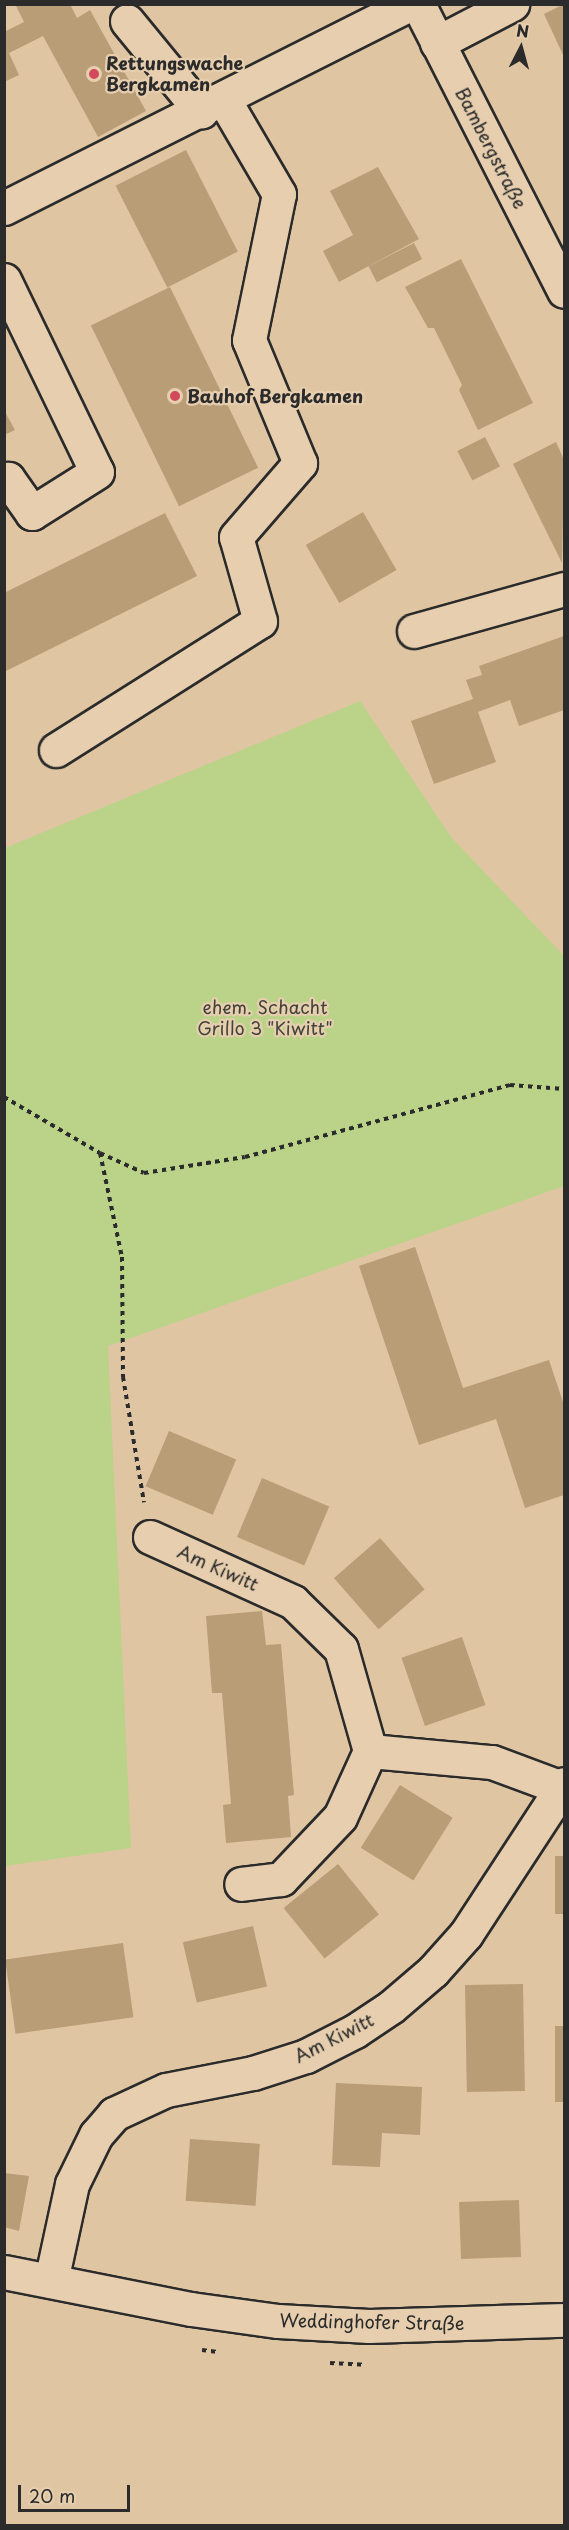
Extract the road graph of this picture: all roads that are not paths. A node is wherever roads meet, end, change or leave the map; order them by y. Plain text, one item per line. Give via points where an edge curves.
1 (409, 4) edge
2 (418, 4) edge
3 (512, 4) edge
4 (127, 21) dead end
5 (437, 43) junction
6 (212, 106) junction
7 (4, 208) edge
8 (4, 280) edge
9 (564, 291) edge
10 (4, 480) edge
11 (564, 589) edge
12 (414, 631) dead end
13 (56, 750) dead end
14 (150, 1537) road end
15 (370, 1751) junction
16 (563, 1786) edge
17 (240, 1884) dead end
18 (4, 2272) edge
19 (51, 2281) junction
20 (564, 2320) edge

1 - 6 street
2 - 5 street, Bambergstraße
3 - 5 street
4 - 6 street
5 - 9 street, Bambergstraße
6 - 7 street
6 - 13 street via 279,194 249,340 300,463 236,537 260,621
8 - 10 street via 97,472 32,513 8,479
11 - 12 street
14 - 15 street, Am Kiwitt via 293,1602 340,1649
15 - 16 street, Am Kiwitt via 492,1762
15 - 17 street via 340,1817 281,1879
16 - 19 street, Am Kiwitt via 466,1934 433,1971 391,2007 306,2056 253,2073 166,2090 114,2114 96,2135 72,2184
18 - 19 street, Weddinghofer Straße
19 - 20 street, Weddinghofer Straße via 191,2309 278,2320 369,2326

